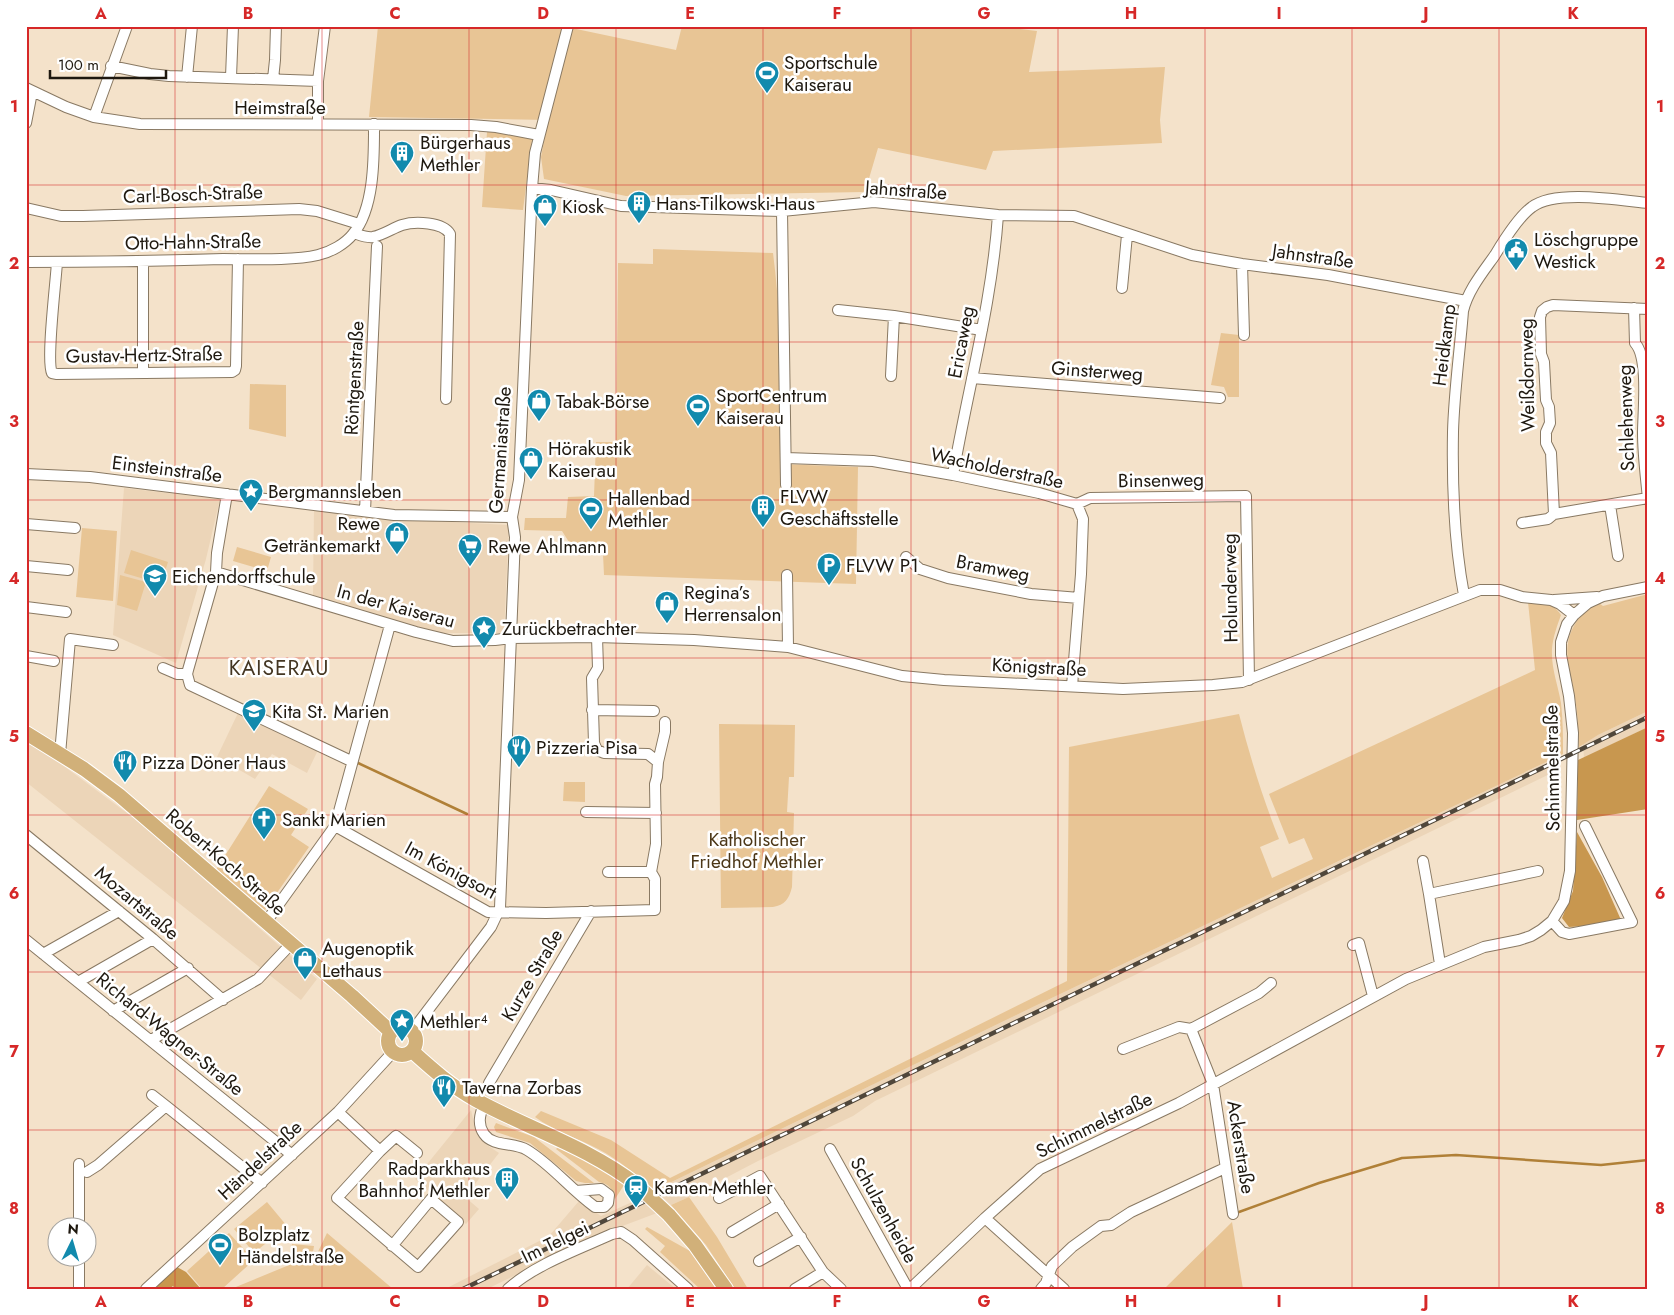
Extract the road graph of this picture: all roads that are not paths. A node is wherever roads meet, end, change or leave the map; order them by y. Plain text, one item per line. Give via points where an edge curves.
1 (127, 26) edge
2 (192, 26) edge
3 (233, 26) edge
4 (276, 26) edge
5 (325, 26) edge
6 (568, 26) edge
7 (111, 66) junction
8 (187, 77) junction
9 (230, 77) junction
10 (273, 79) junction
11 (318, 81) junction
12 (29, 90) edge
13 (94, 116) junction
14 (26, 123) edge
15 (318, 124) junction
16 (374, 124) junction
17 (540, 134) junction
18 (532, 188) junction
19 (1648, 203) edge
20 (26, 208) edge
21 (782, 211) junction
22 (998, 215) junction
23 (356, 229) junction
24 (1127, 235) junction
25 (377, 246) dead end
26 (238, 259) junction
27 (143, 261) junction
28 (26, 262) edge
29 (57, 262) junction
30 (1242, 264) junction
31 (1122, 288) dead end
32 (1466, 301) junction
33 (1634, 308) junction
34 (1648, 309) edge
35 (838, 310) dead end
36 (894, 316) junction
37 (982, 330) junction
38 (1244, 335) dead end
39 (143, 373) junction
40 (891, 376) dead end
41 (972, 378) junction
42 (1220, 398) dead end
43 (446, 399) dead end
44 (786, 458) junction
45 (26, 474) edge
46 (953, 475) junction
47 (786, 485) dead end
48 (227, 494) junction
49 (1246, 496) joint
50 (1648, 498) edge
51 (1078, 504) junction
52 (1610, 505) junction
53 (364, 511) junction
54 (1554, 514) junction
55 (512, 517) junction
56 (1522, 523) dead end
57 (26, 524) edge
58 (75, 528) dead end
59 (1618, 556) dead end
60 (906, 557) dead end
61 (26, 566) edge
62 (68, 570) dead end
63 (216, 572) junction
64 (787, 575) dead end
65 (1648, 587) edge
66 (1464, 595) junction
67 (1603, 596) junction
68 (1079, 598) junction
69 (1552, 600) junction
70 (26, 607) edge
71 (66, 612) dead end
72 (1574, 615) junction
73 (390, 625) junction
74 (597, 637) junction
75 (510, 638) junction
76 (114, 645) dead end
77 (788, 647) junction
78 (26, 656) edge
79 (54, 661) dead end
80 (164, 668) dead end
81 (187, 674) junction
82 (1248, 680) junction
83 (1072, 686) junction
84 (592, 710) junction
85 (654, 711) dead end
86 (665, 722) dead end
87 (26, 733) edge
88 (60, 754) junction
89 (351, 761) junction
90 (658, 762) junction
91 (586, 812) dead end
92 (656, 813) junction
93 (335, 826) junction
94 (1585, 826) dead end
95 (26, 835) edge
96 (1423, 861) dead end
97 (1538, 871) dead end
98 (608, 872) dead end
99 (651, 872) junction
100 (1429, 894) junction
101 (119, 910) junction
102 (591, 911) junction
103 (499, 913) junction
104 (1552, 921) junction
105 (266, 922) junction
106 (154, 939) junction
107 (26, 940) edge
108 (291, 944) junction
109 (1353, 945) dead end
110 (43, 954) junction
111 (1440, 964) junction
112 (188, 968) junction
113 (78, 982) junction
114 (1272, 983) dead end
115 (1373, 996) junction
116 (223, 1000) junction
117 (113, 1011) junction
118 (1191, 1029) junction
119 (391, 1032) junction
120 (412, 1032) junction
121 (151, 1040) junction
122 (1123, 1049) dead end
123 (412, 1051) junction
124 (393, 1052) junction
125 (489, 1083) dead end
126 (1213, 1084) junction
127 (152, 1095) dead end
128 (484, 1104) junction
129 (166, 1106) junction
130 (338, 1112) junction
131 (830, 1149) dead end
132 (380, 1151) junction
133 (416, 1153) dead end
134 (292, 1156) junction
135 (79, 1164) dead end
136 (1226, 1168) junction
137 (87, 1172) dead end
138 (262, 1183) junction
139 (576, 1191) dead end
140 (719, 1198) dead end
141 (779, 1204) junction
142 (1234, 1214) dead end
143 (79, 1218) edge
144 (985, 1218) junction
145 (732, 1232) dead end
146 (802, 1237) junction
147 (392, 1246) junction
148 (760, 1261) dead end
149 (79, 1268) edge
150 (823, 1272) junction
151 (1049, 1274) junction
152 (79, 1289) edge
153 (146, 1289) edge
154 (508, 1289) edge
155 (688, 1289) edge
156 (726, 1289) edge
157 (795, 1289) edge
158 (841, 1289) edge
159 (909, 1289) edge
160 (1041, 1289) edge
161 (1064, 1289) edge

1 - 7 street
2 - 8 street
3 - 9 street
4 - 10 street
5 - 11 street
6 - 17 street, Germaniastraße
7 - 8 street
7 - 13 street
8 - 9 street
9 - 10 street
10 - 11 street
11 - 15 street
12 - 13 street, Heimstraße
12 - 14 street
13 - 15 street, Heimstraße via 166,125
15 - 16 street, Heimstraße
16 - 17 street, Heimstraße via 496,126
16 - 23 street via 372,185
17 - 18 street, Germaniastraße
18 - 21 street, Jahnstraße via 621,206
18 - 55 street, Germaniastraße via 520,455
19 - 32 street, Heidkamp via 1557,197 1532,206 1498,250
20 - 23 street, Carl-Bosch-Straße via 61,216 299,209 316,211
21 - 22 street, Jahnstraße via 874,202
21 - 44 street
22 - 24 street, Jahnstraße via 1074,216
22 - 37 street, Ericaweg
23 - 26 street, Otto-Hahn-Straße via 336,247 317,255
23 - 43 street via 364,237 376,236 411,223 443,226 450,234
24 - 30 street, Jahnstraße via 1192,255
24 - 31 street
25 - 53 street, Röntgenstraße
26 - 27 street, Otto-Hahn-Straße
26 - 39 street, Gustav-Hertz-Straße via 235,370
27 - 29 street, Otto-Hahn-Straße
27 - 39 street
28 - 29 street, Otto-Hahn-Straße
29 - 39 street, Gustav-Hertz-Straße via 52,373
30 - 32 street, Jahnstraße via 1328,275
30 - 38 street
32 - 66 street, Heidkamp via 1453,432 1458,562
33 - 34 street, Weißdornweg
33 - 50 street, Schlehenweg via 1635,343 1640,348 1644,373 1643,434
33 - 54 street, Weißdornweg via 1562,304 1542,311 1541,354 1550,423 1546,443 1551,453
35 - 36 street
36 - 37 street
36 - 40 street
37 - 41 street, Ericaweg
41 - 42 street, Ginsterweg
41 - 46 street, Ericaweg
44 - 46 street, Wacholderstraße via 873,461
44 - 47 street
45 - 48 street, Einsteinstraße via 90,477
46 - 51 street, Wacholderstraße
48 - 53 street, Einsteinstraße
48 - 63 street
49 - 51 street, Binsenweg via 1090,498
49 - 82 street, Holunderweg
50 - 52 street
51 - 68 street, Wacholderstraße via 1083,519
52 - 54 street
52 - 59 street
53 - 55 street, Einsteinstraße via 413,516
54 - 56 street via 1548,520
55 - 75 street, Germaniastraße
57 - 58 street
60 - 68 street, Bramweg via 920,568 941,576 1024,592
61 - 62 street
63 - 73 street, In der Kaiserau
63 - 81 street
64 - 77 street
65 - 67 street, Königstraße
66 - 69 street, Königstraße via 1491,589
66 - 82 street, Königstraße
67 - 69 street, Königstraße
67 - 72 street, Königstraße
68 - 83 street, Wacholderstraße
69 - 72 street, Königstraße
70 - 71 street
72 - 104 street, Schimmelstraße via 1561,642 1572,733 1570,871 1564,901
73 - 75 street, In der Kaiserau via 453,641
73 - 89 street
74 - 75 street, Königstraße
74 - 77 street, Königstraße
74 - 84 street via 598,668 592,678
75 - 103 street, Germaniastraße
76 - 88 street via 70,639
77 - 83 street, Königstraße via 913,678
78 - 79 street
80 - 81 street via 177,674
81 - 89 street via 190,685
82 - 83 street, Königstraße via 1234,684 1163,688
84 - 85 street
84 - 90 street via 597,750 648,754
86 - 90 street
87 - 88 main road, Robert-Koch-Straße
88 - 105 main road, Robert-Koch-Straße via 119,795
89 - 93 street
90 - 92 street
91 - 92 street
92 - 99 street via 656,844
93 - 103 street, Im Königsort via 479,908
93 - 105 street
94 - 104 street, Schimmelstraße via 1632,922 1569,934 1562,932
95 - 101 street, Mozartstraße
96 - 100 street
97 - 100 street
98 - 99 street
99 - 102 street, Im Königsort via 655,879 655,910
100 - 111 street
101 - 106 street, Mozartstraße
101 - 110 street
102 - 103 street, Im Königsort
102 - 125 street, Kurze Straße
103 - 120 street, Germaniastraße
104 - 111 street, Schimmelstraße via 1531,936 1484,947
105 - 108 main road, Robert-Koch-Straße
106 - 112 street, Mozartstraße
106 - 113 street
107 - 110 street, Richard-Wagner-Straße
108 - 116 street via 258,979
108 - 119 main road, Robert-Koch-Straße
109 - 115 street via 1359,943
110 - 113 street, Richard-Wagner-Straße
111 - 115 street, Schimmelstraße
112 - 116 street, Mozartstraße
112 - 117 street
113 - 117 street, Richard-Wagner-Straße
114 - 118 street
115 - 126 street, Schimmelstraße
116 - 121 street
117 - 121 street, Richard-Wagner-Straße
118 - 122 street via 1179,1027
118 - 126 street
119 - 120 main road via 404,1027
119 - 124 main road via 388,1045
120 - 123 main road via 416,1039
121 - 134 street, Richard-Wagner-Straße
123 - 124 main road via 401,1055
123 - 128 main road via 453,1085
124 - 130 street, Händelstraße
126 - 136 street, Ackerstraße
126 - 144 street, Schimmelstraße via 1040,1170
127 - 129 street
128 - 139 street via 479,1120 487,1137 525,1148
128 - 156 main road, bridge via 605,1162 637,1185 695,1245
129 - 137 street
129 - 138 street
130 - 132 street
130 - 134 street, Händelstraße
131 - 159 street, Schulzenheide
132 - 133 street via 396,1136
132 - 147 street via 337,1198
134 - 138 street, Händelstraße
135 - 143 street
136 - 142 street, Ackerstraße
136 - 151 street via 1131,1212 1111,1225 1101,1226 1072,1247 1052,1266
138 - 153 street, Händelstraße
140 - 141 street via 760,1176
141 - 145 street
141 - 146 street
144 - 151 street
144 - 159 street, Schimmelstraße
146 - 148 street
146 - 150 street
147 - 147 street via 418,1267 458,1222 431,1199
149 - 152 street
150 - 157 street
150 - 158 street
151 - 160 street
151 - 161 street
154 - 155 street, Im Telgei via 537,1269 621,1232

